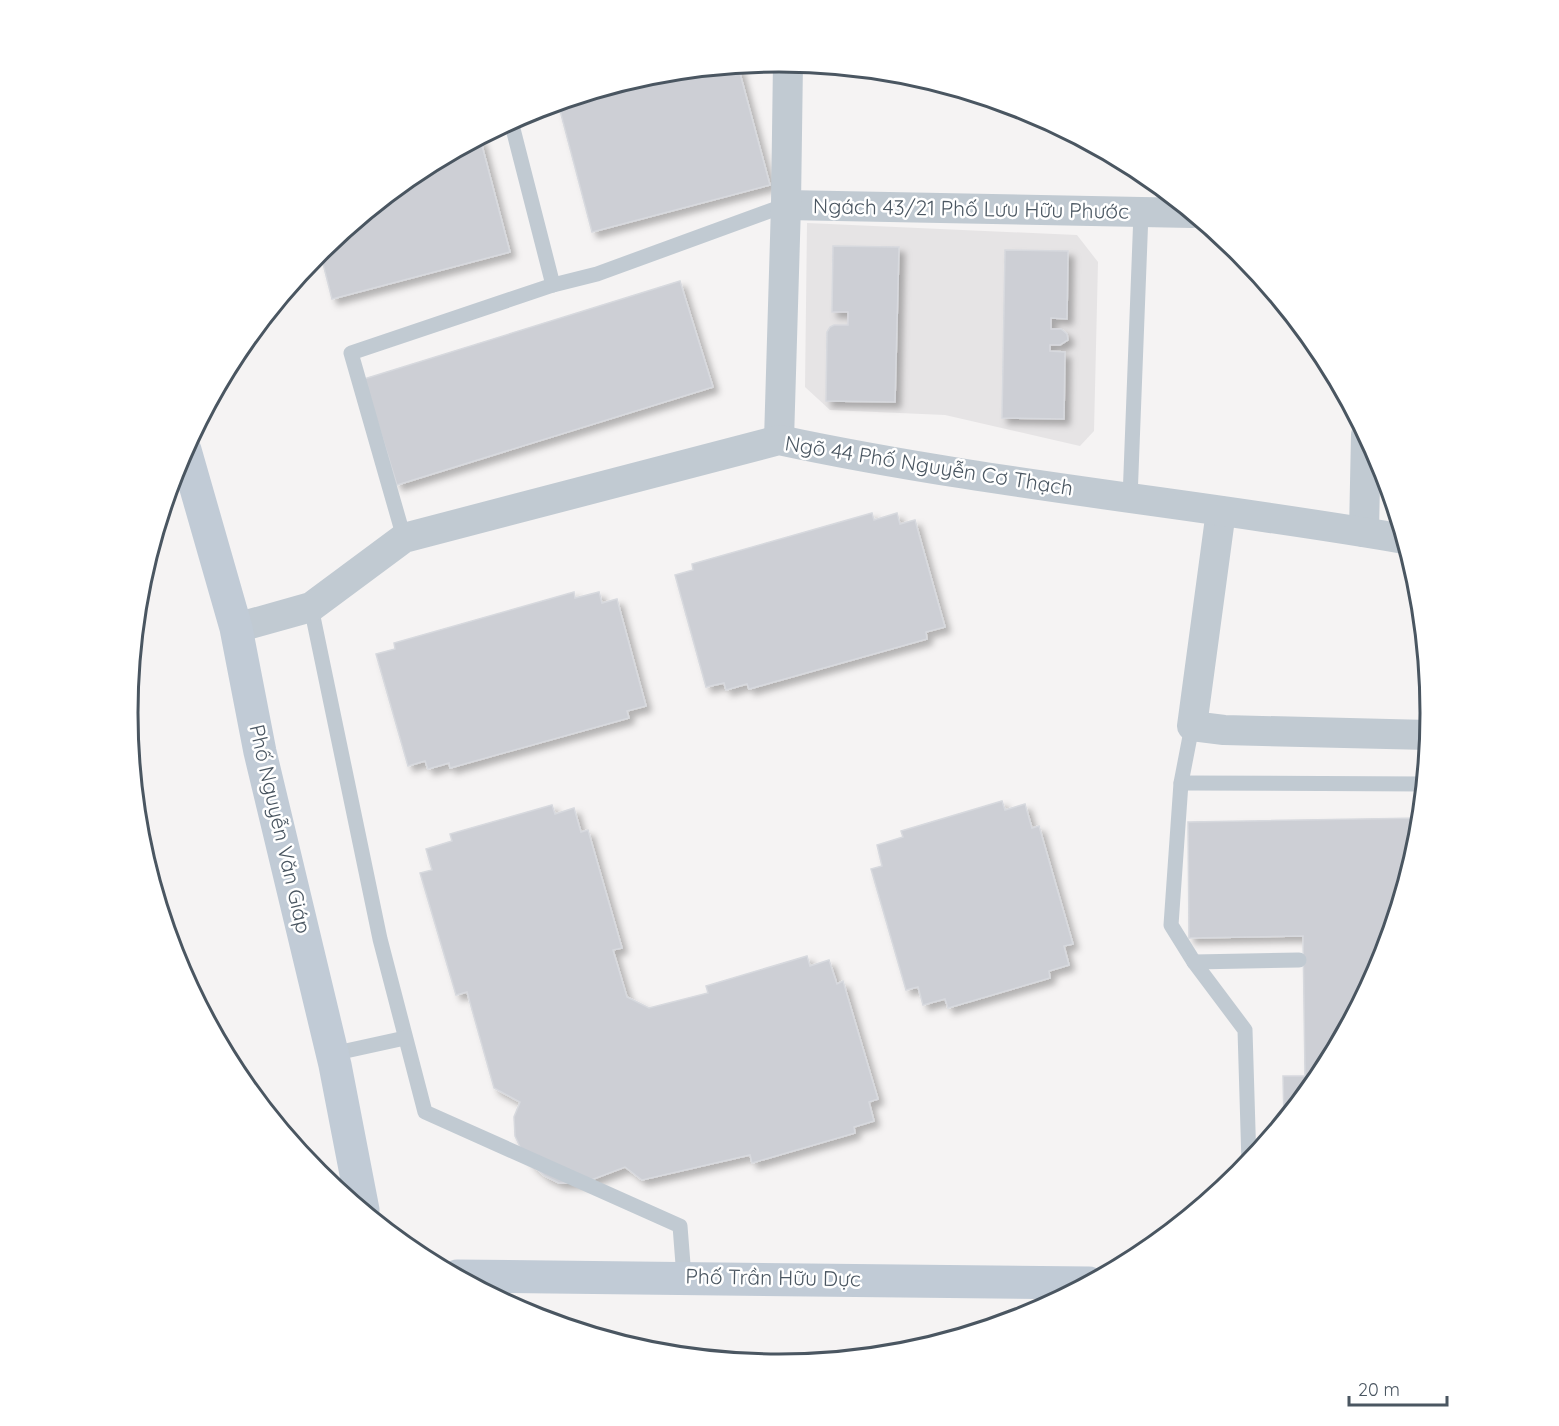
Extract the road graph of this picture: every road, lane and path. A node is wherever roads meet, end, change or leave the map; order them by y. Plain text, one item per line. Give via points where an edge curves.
1 (788, 72) edge
2 (513, 130) edge
3 (786, 205) junction
4 (1142, 213) junction
5 (1181, 213) edge
6 (554, 285) junction
7 (779, 440) junction
8 (1366, 454) edge
9 (189, 464) edge
10 (1130, 499) junction
11 (1221, 512) junction
12 (1364, 532) junction
13 (404, 538) junction
14 (1396, 538) edge
15 (311, 607) junction
16 (236, 628) junction
17 (1192, 726) junction
18 (1419, 735) edge
19 (1181, 783) junction
20 (1416, 784) edge
21 (1299, 960) dead end
22 (1194, 962) junction
23 (405, 1038) junction
24 (333, 1054) junction
25 (1249, 1149) edge
26 (361, 1198) edge
27 (474, 1276) edge
28 (684, 1277) junction
29 (1073, 1283) edge

1 - 3 street
2 - 6 lane
3 - 4 street, Ngách 43/21 Phố Lưu Hữu Phước
3 - 6 lane via 597,274
3 - 7 street
4 - 5 street, Ngách 43/21 Phố Lưu Hữu Phước
4 - 10 lane
6 - 13 lane via 351,353
7 - 10 street, Ngõ 44 Phố Nguyễn Cơ Thạch
7 - 13 street, Ngõ 44 Phố Nguyễn Cơ Thạch
8 - 12 street
9 - 16 street, Phố Nguyễn Văn Giáp
10 - 11 street, Ngõ 44 Phố Nguyễn Cơ Thạch
11 - 12 street, Ngõ 44 Phố Nguyễn Cơ Thạch
11 - 17 street
12 - 14 street, Ngõ 44 Phố Nguyễn Cơ Thạch
13 - 15 street, Ngõ 44 Phố Nguyễn Cơ Thạch
15 - 16 street, Ngõ 44 Phố Nguyễn Cơ Thạch
15 - 23 lane via 360,850
16 - 24 street, Phố Nguyễn Văn Giáp via 260,752
17 - 18 street
17 - 19 lane
19 - 20 lane
19 - 22 lane via 1171,925
21 - 22 lane
22 - 25 lane via 1245,1030
23 - 24 lane
23 - 28 lane via 425,1112 681,1226
24 - 26 street, Phố Nguyễn Văn Giáp
27 - 28 street, Phố Trần Hữu Dực
28 - 29 street, Phố Trần Hữu Dực

